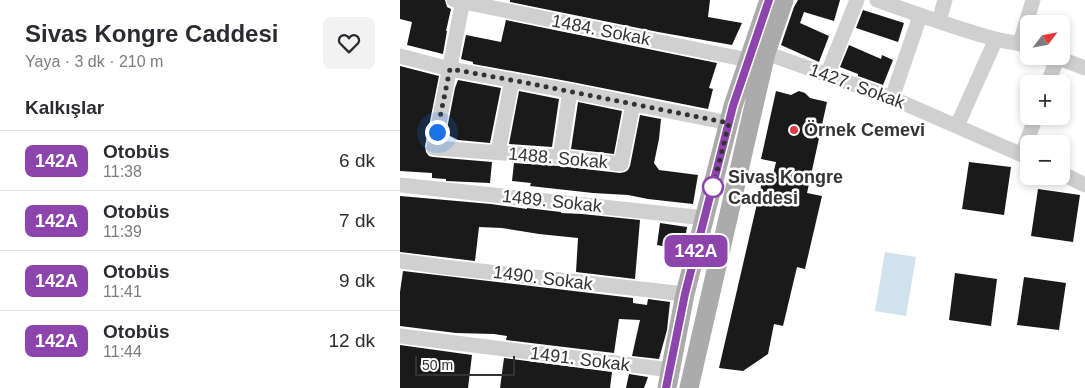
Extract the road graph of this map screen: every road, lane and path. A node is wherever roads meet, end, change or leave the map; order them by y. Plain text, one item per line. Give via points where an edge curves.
1 (857, 0) edge
2 (877, 0) edge
3 (945, 0) edge
4 (1033, 0) edge
5 (460, 1) edge
6 (775, 1) edge
7 (1030, 15) edge
8 (920, 16) junction
9 (939, 21) junction
10 (996, 39) junction
11 (1020, 44) edge
12 (766, 53) junction
13 (400, 56) edge
14 (748, 60) junction
15 (1070, 62) edge
16 (1085, 68) edge
17 (450, 69) junction
18 (827, 75) junction
19 (512, 80) junction
20 (570, 91) junction
21 (892, 98) junction
22 (633, 104) junction
23 (729, 123) junction
24 (957, 126) junction
25 (498, 152) junction
26 (1020, 154) edge
27 (560, 157) junction
28 (1070, 175) edge
29 (1083, 179) edge
30 (400, 185) edge
31 (705, 218) junction
32 (400, 261) edge
33 (685, 294) junction
34 (400, 336) edge
35 (668, 379) edge
36 (689, 388) edge

1 - 18 street
2 - 8 street
3 - 9 street
4 - 7 street
5 - 14 street, 1484. Sokak
5 - 17 street
6 - 12 main road
6 - 14 main road
8 - 9 street
8 - 21 street
9 - 10 street
10 - 11 street
10 - 24 street
12 - 18 street, 1427. Sokak
12 - 36 main road
13 - 17 street
14 - 23 main road
15 - 16 street
17 - 19 street
17 - 25 street, 1488. Sokak via 434,148
18 - 21 street, 1427. Sokak
19 - 20 street
19 - 25 street
20 - 22 street
20 - 27 street
21 - 24 street, 1427. Sokak
22 - 23 street
22 - 27 street, 1488. Sokak via 621,164
23 - 31 main road
24 - 26 street, 1427. Sokak
25 - 27 street, 1488. Sokak
28 - 29 street
30 - 31 street, 1489. Sokak
31 - 33 main road
32 - 33 street, 1490. Sokak
33 - 35 main road
34 - 35 street, 1491. Sokak

